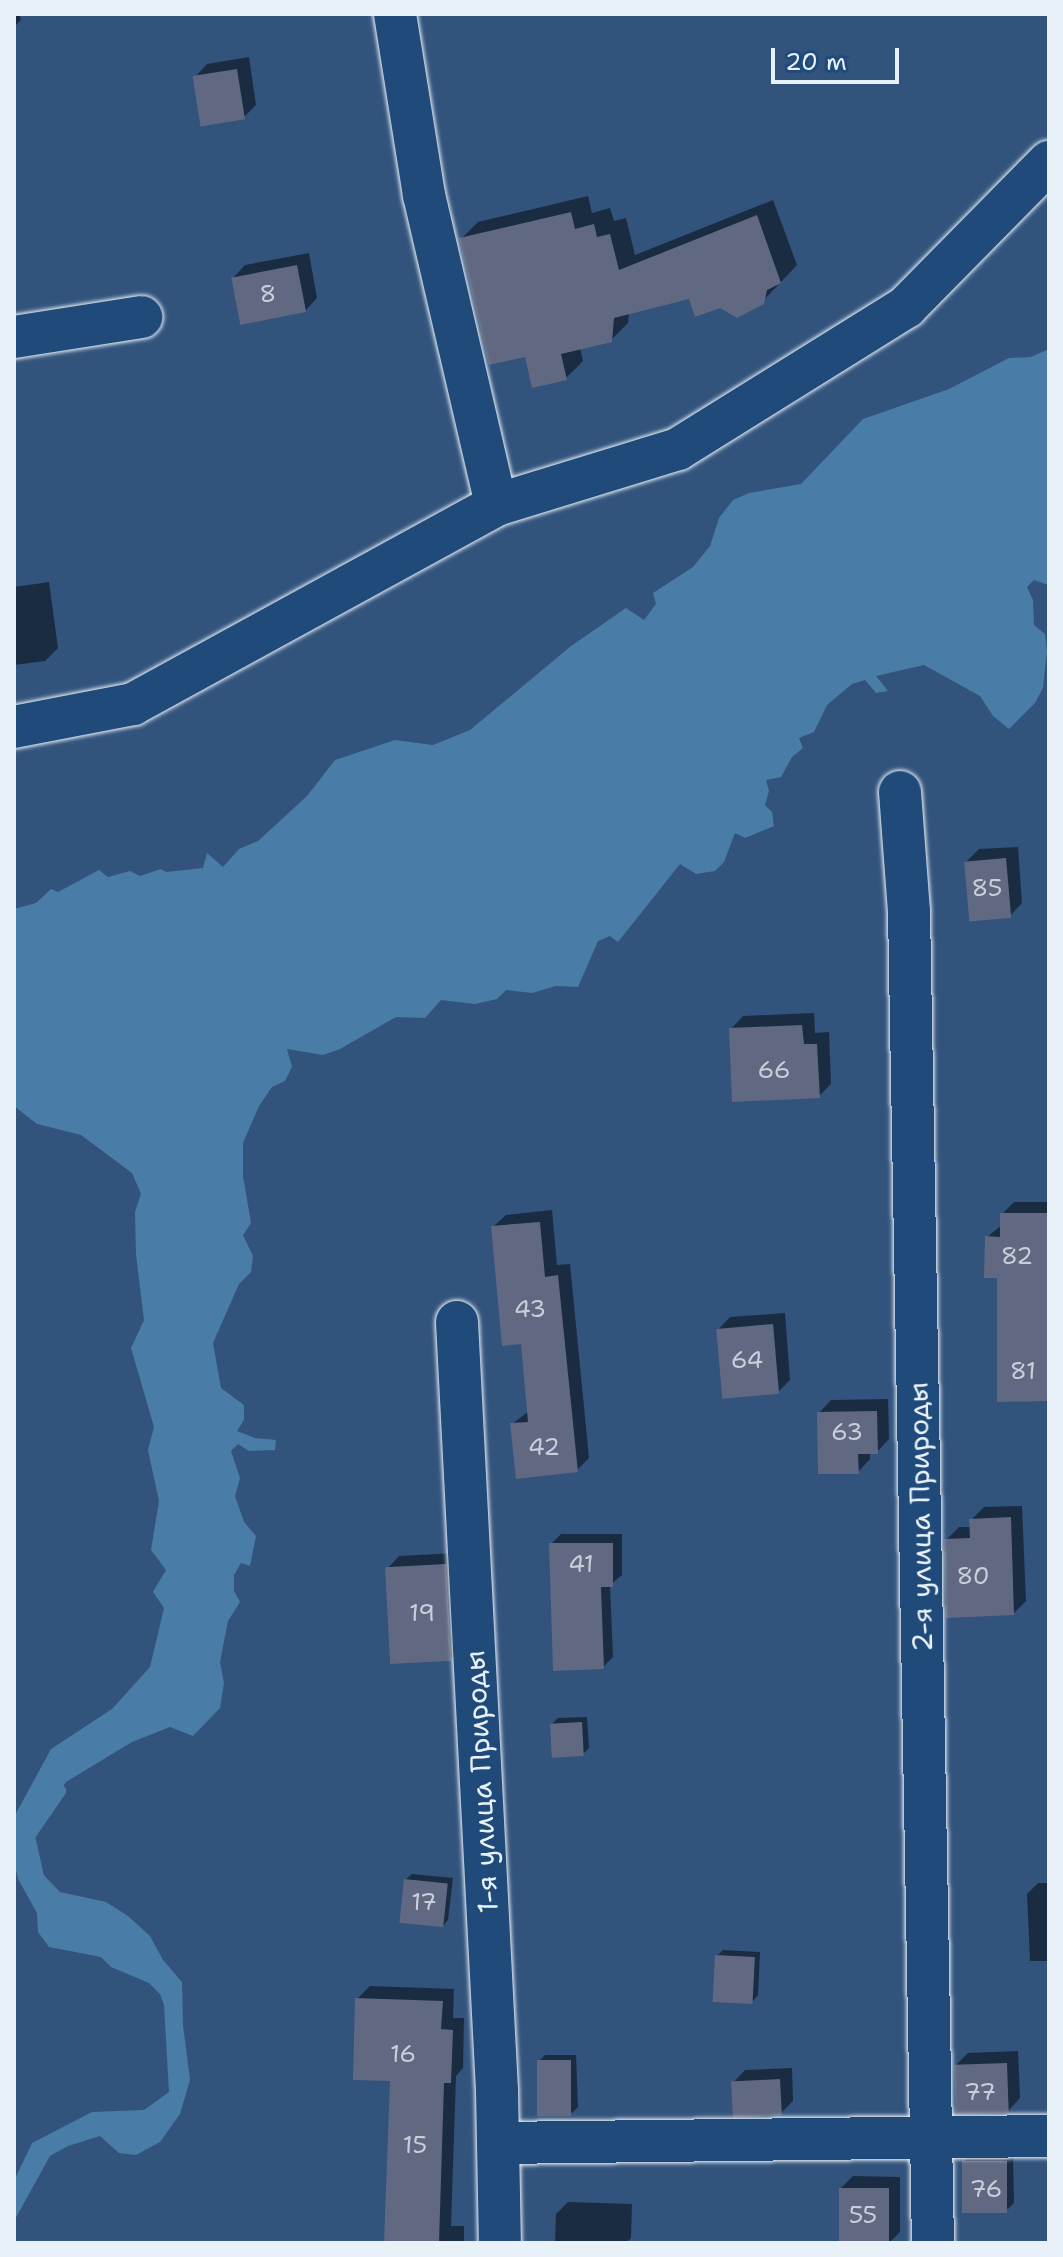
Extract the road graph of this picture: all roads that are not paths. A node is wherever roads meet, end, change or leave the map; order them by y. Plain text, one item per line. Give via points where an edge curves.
1 (395, 14) edge
2 (1049, 162) edge
3 (141, 317) dead end
4 (14, 337) edge
5 (496, 505) junction
6 (14, 727) edge
7 (900, 792) dead end
8 (457, 1322) dead end
9 (1049, 2136) edge
10 (931, 2139) junction
11 (498, 2143) junction
12 (500, 2243) edge
13 (933, 2243) edge

1 - 5 lane via 424,195
2 - 5 lane via 906,307 732,416 678,449
3 - 4 lane
5 - 6 lane via 133,704
7 - 10 lane, 2-я улица Природы via 910,927
8 - 11 lane, 1-я улица Природы
9 - 10 lane
10 - 11 lane
10 - 13 lane, 2-я улица Природы
11 - 12 lane, 1-я улица Природы

